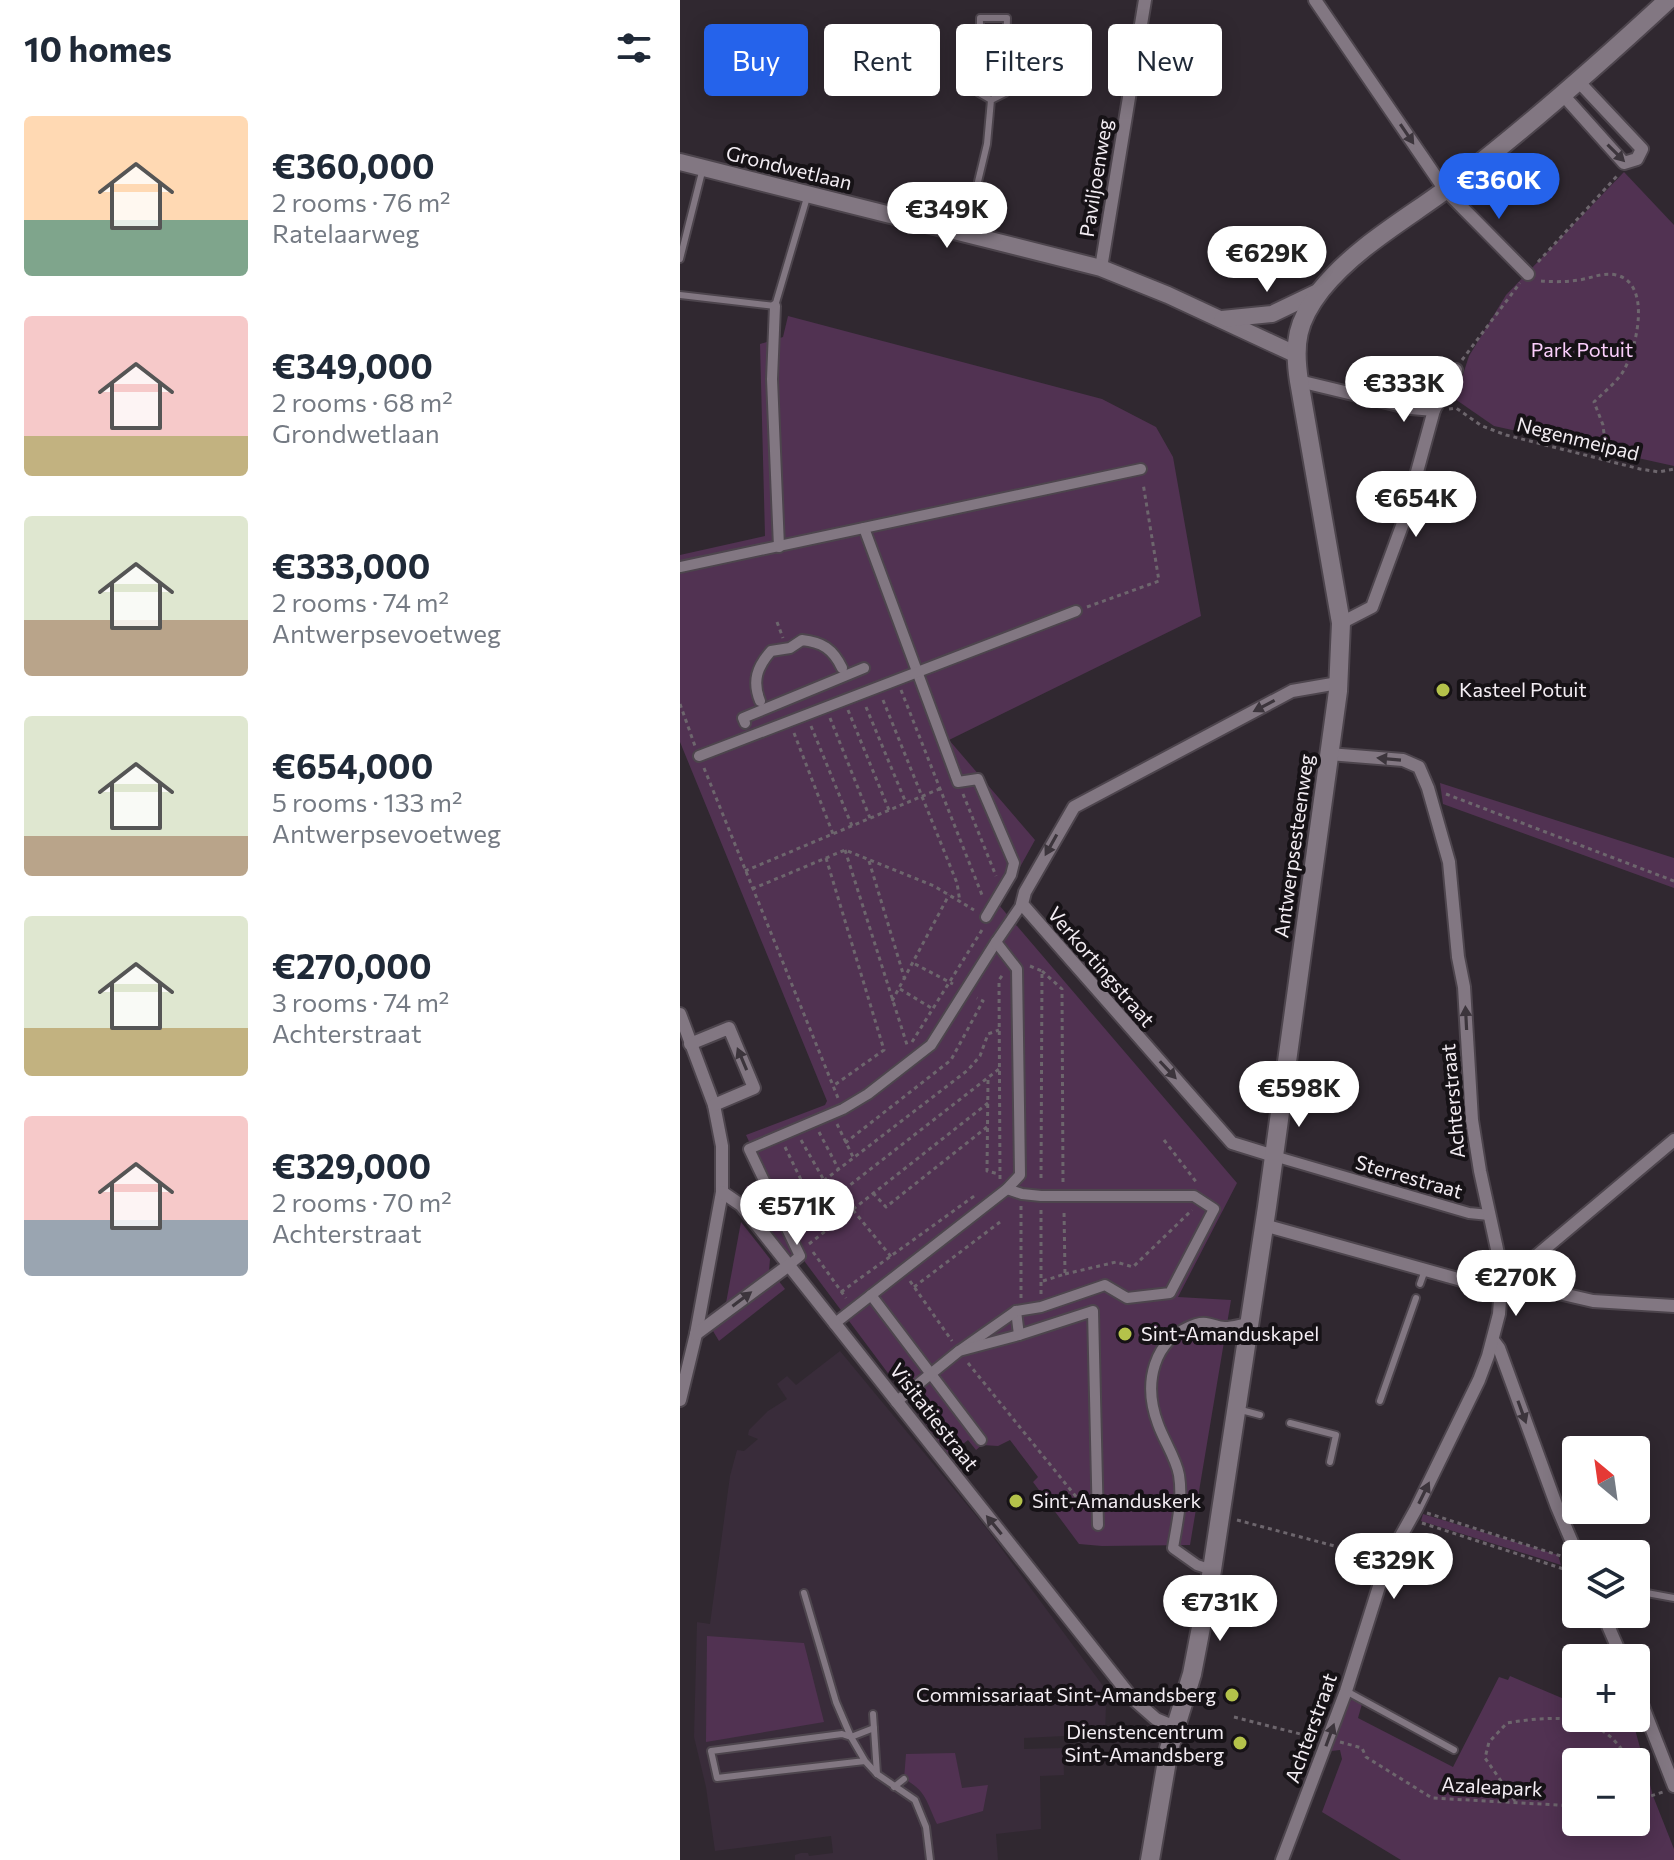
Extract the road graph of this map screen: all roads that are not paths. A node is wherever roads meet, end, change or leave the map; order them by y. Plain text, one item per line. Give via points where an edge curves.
1 (1145, 0) edge
2 (1315, 0) edge
3 (1668, 0) edge
4 (1579, 82) junction
5 (1564, 96) junction
6 (991, 100) junction
7 (680, 162) edge
8 (703, 168) junction
9 (1445, 190) junction
10 (808, 193) junction
11 (965, 234) junction
12 (680, 259) edge
13 (1101, 268) junction
14 (1526, 277) road end
15 (1320, 291) junction
16 (680, 295) edge
17 (775, 306) junction
18 (1221, 319) junction
19 (1295, 354) junction
20 (1456, 370) road end
21 (1299, 381) junction
22 (1434, 410) junction
23 (1141, 469) road end
24 (864, 528) junction
25 (779, 547) junction
26 (680, 567) edge
27 (1076, 611) road end
28 (1341, 623) junction
29 (864, 668) dead end
30 (916, 671) junction
31 (844, 672) junction
32 (1338, 683) junction
33 (803, 704) junction
34 (761, 705) junction
35 (749, 731) junction
36 (1329, 754) junction
37 (699, 756) road end
38 (1022, 904) junction
39 (989, 912) road end
40 (996, 942) junction
41 (680, 1014) edge
42 (690, 1044) junction
43 (714, 1105) junction
44 (1674, 1140) edge
45 (1274, 1156) junction
46 (1007, 1189) junction
47 (722, 1192) junction
48 (1489, 1215) junction
49 (1264, 1225) junction
50 (789, 1265) junction
51 (1425, 1270) junction
52 (1420, 1284) dead end
53 (1503, 1289) junction
54 (871, 1295) junction
55 (1416, 1298) dead end
56 (1674, 1306) edge
57 (1016, 1311) junction
58 (1249, 1323) junction
59 (834, 1324) junction
60 (696, 1334) junction
61 (1019, 1335) junction
62 (1493, 1340) junction
63 (959, 1351) junction
64 (931, 1374) junction
65 (680, 1400) edge
66 (1380, 1401) dead end
67 (896, 1402) junction
68 (1236, 1409) junction
69 (1260, 1415) dead end
70 (1290, 1423) dead end
71 (981, 1440) dead end
72 (1330, 1462) dead end
73 (1098, 1525) dead end
74 (1572, 1540) edge
75 (1212, 1570) junction
76 (804, 1593) dead end
77 (1650, 1594) edge
78 (1674, 1598) edge
79 (1346, 1691) junction
80 (873, 1714) dead end
81 (1650, 1725) edge
82 (1175, 1727) junction
83 (874, 1728) junction
84 (851, 1737) junction
85 (1454, 1750) dead end
86 (865, 1761) junction
87 (877, 1774) junction
88 (904, 1779) dead end
89 (894, 1787) junction
90 (1674, 1787) edge
91 (930, 1860) edge
92 (1150, 1860) edge
93 (1282, 1860) edge

1 - 13 street, Paviljoenweg
2 -> 9 street
3 - 4 main road, Antwerpsesteenweg
4 - 5 main road, Antwerpsesteenweg
5 -> 4 street via 1624,163 1637,159 1642,149
5 - 9 main road, Antwerpsesteenweg
6 - 6 lane via 1005,93 1007,18 980,18 979,93
6 - 11 lane via 987,144
7 - 8 street, Grondwetlaan
8 - 10 street, Grondwetlaan
8 - 12 lane
9 - 14 street
9 - 15 main road, Antwerpsesteenweg via 1348,262
10 - 11 street, Grondwetlaan
10 - 17 lane
11 - 13 street, Grondwetlaan
13 - 18 street, Grondwetlaan
15 - 18 street via 1272,314
15 - 19 main road, Antwerpsesteenweg via 1297,330
16 - 17 lane
17 - 25 street via 772,379
18 - 19 street, Grondwetlaan
19 - 21 main road, Antwerpsesteenweg
20 - 22 street
21 - 22 street
21 - 28 main road, Antwerpsesteenweg
22 - 28 street via 1403,523 1372,607
23 - 24 street
24 - 25 street
24 - 30 street
25 - 26 street
27 - 30 street
28 - 32 main road, Antwerpsesteenweg
29 - 31 street
30 - 33 street via 826,707
30 - 39 street via 958,782 978,779 1011,857 1014,869
31 - 33 street
31 - 34 street via 829,648 811,641 771,651 757,671
32 - 36 main road, Antwerpsesteenweg
32 -> 38 street, Verkortingstraat via 1292,691 1074,807
33 - 34 street
33 - 35 street via 789,721
34 - 35 street via 743,718
35 - 37 street
36 - 45 main road, Antwerpsesteenweg
48 -> 36 street, Achterstraat via 1472,1120 1449,862 1428,788 1419,767 1403,760
38 - 40 street
38 -> 45 street, Verkortingstraat via 1232,1143
40 - 46 street via 1017,969 1020,1175
40 - 50 street via 931,1045 911,1054 868,1094 749,1149 800,1256
41 - 42 street
42 - 43 street
43 -> 42 street via 754,1088 729,1028
43 - 47 street via 722,1146
44 - 53 street
45 - 48 street, Sterrestraat
45 - 49 main road, Antwerpsesteenweg
46 - 54 street
46 - 57 street via 1041,1196 1194,1196 1214,1209 1170,1293 1127,1298 1105,1285
47 - 50 street, Visitatiestraat via 741,1205
47 - 60 street
48 - 53 street, Achterstraat
49 - 51 street
49 - 58 main road, Antwerpsesteenweg
50 - 59 street, Visitatiestraat
60 -> 50 street
51 - 52 lane
51 - 53 street
53 - 56 street
53 - 62 street, Achterstraat
54 - 59 street
54 - 64 street
55 - 66 lane
57 - 61 street
57 - 63 street
58 - 68 main road, Antwerpsesteenweg
58 - 75 street via 1198,1323 1175,1334 1153,1366 1153,1408 1178,1472 1182,1499 1173,1548
59 - 67 street, Visitatiestraat
60 - 65 street
61 - 63 street
61 - 73 street via 1093,1311
62 -> 74 street
79 -> 62 street, Achterstraat via 1387,1561 1479,1380
63 - 64 street
64 - 67 street
64 - 71 street
82 -> 67 street, Visitatiestraat via 1132,1698
68 - 69 lane
68 - 75 main road, Antwerpsesteenweg
70 - 72 lane via 1336,1435
75 - 82 main road, Antwerpsesteenweg via 1192,1674
76 - 84 lane
77 - 78 lane
79 - 85 lane
93 -> 79 street, Achterstraat
80 - 83 lane
81 - 90 street
82 - 92 main road, Antwerpsesteenweg
83 - 84 lane
83 - 87 lane
84 - 86 lane
84 - 86 lane via 711,1751 717,1778
86 - 87 lane
87 - 89 lane
88 - 89 lane
89 - 91 lane via 915,1800 926,1827

